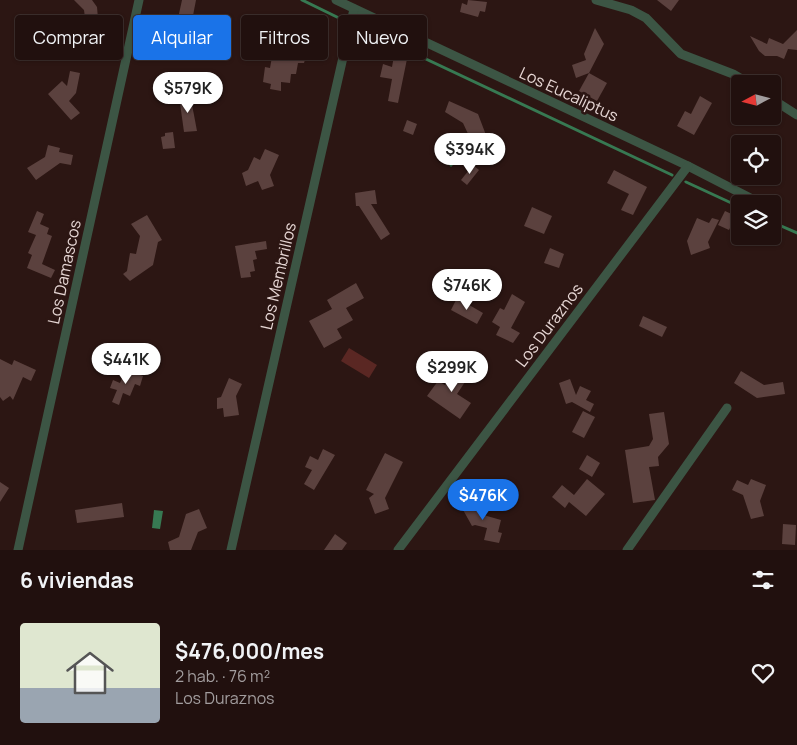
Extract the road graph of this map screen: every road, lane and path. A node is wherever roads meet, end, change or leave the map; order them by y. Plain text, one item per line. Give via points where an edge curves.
1 (139, 0) edge
2 (336, 0) edge
3 (596, 0) edge
4 (354, 9) junction
5 (735, 75) edge
6 (781, 105) edge
7 (797, 115) edge
8 (688, 166) junction
9 (744, 195) edge
10 (727, 408) dead end
11 (18, 550) edge
12 (231, 550) edge
13 (398, 550) edge
14 (627, 550) edge

1 - 11 street, Los Damascos
2 - 4 street, Los Eucaliptus
3 - 5 street via 646,18 681,54
4 - 8 street, Los Eucaliptus
4 - 12 street, Los Membrillos
6 - 7 street
8 - 9 street, Los Eucaliptus
8 - 13 street, Los Duraznos
10 - 14 street

